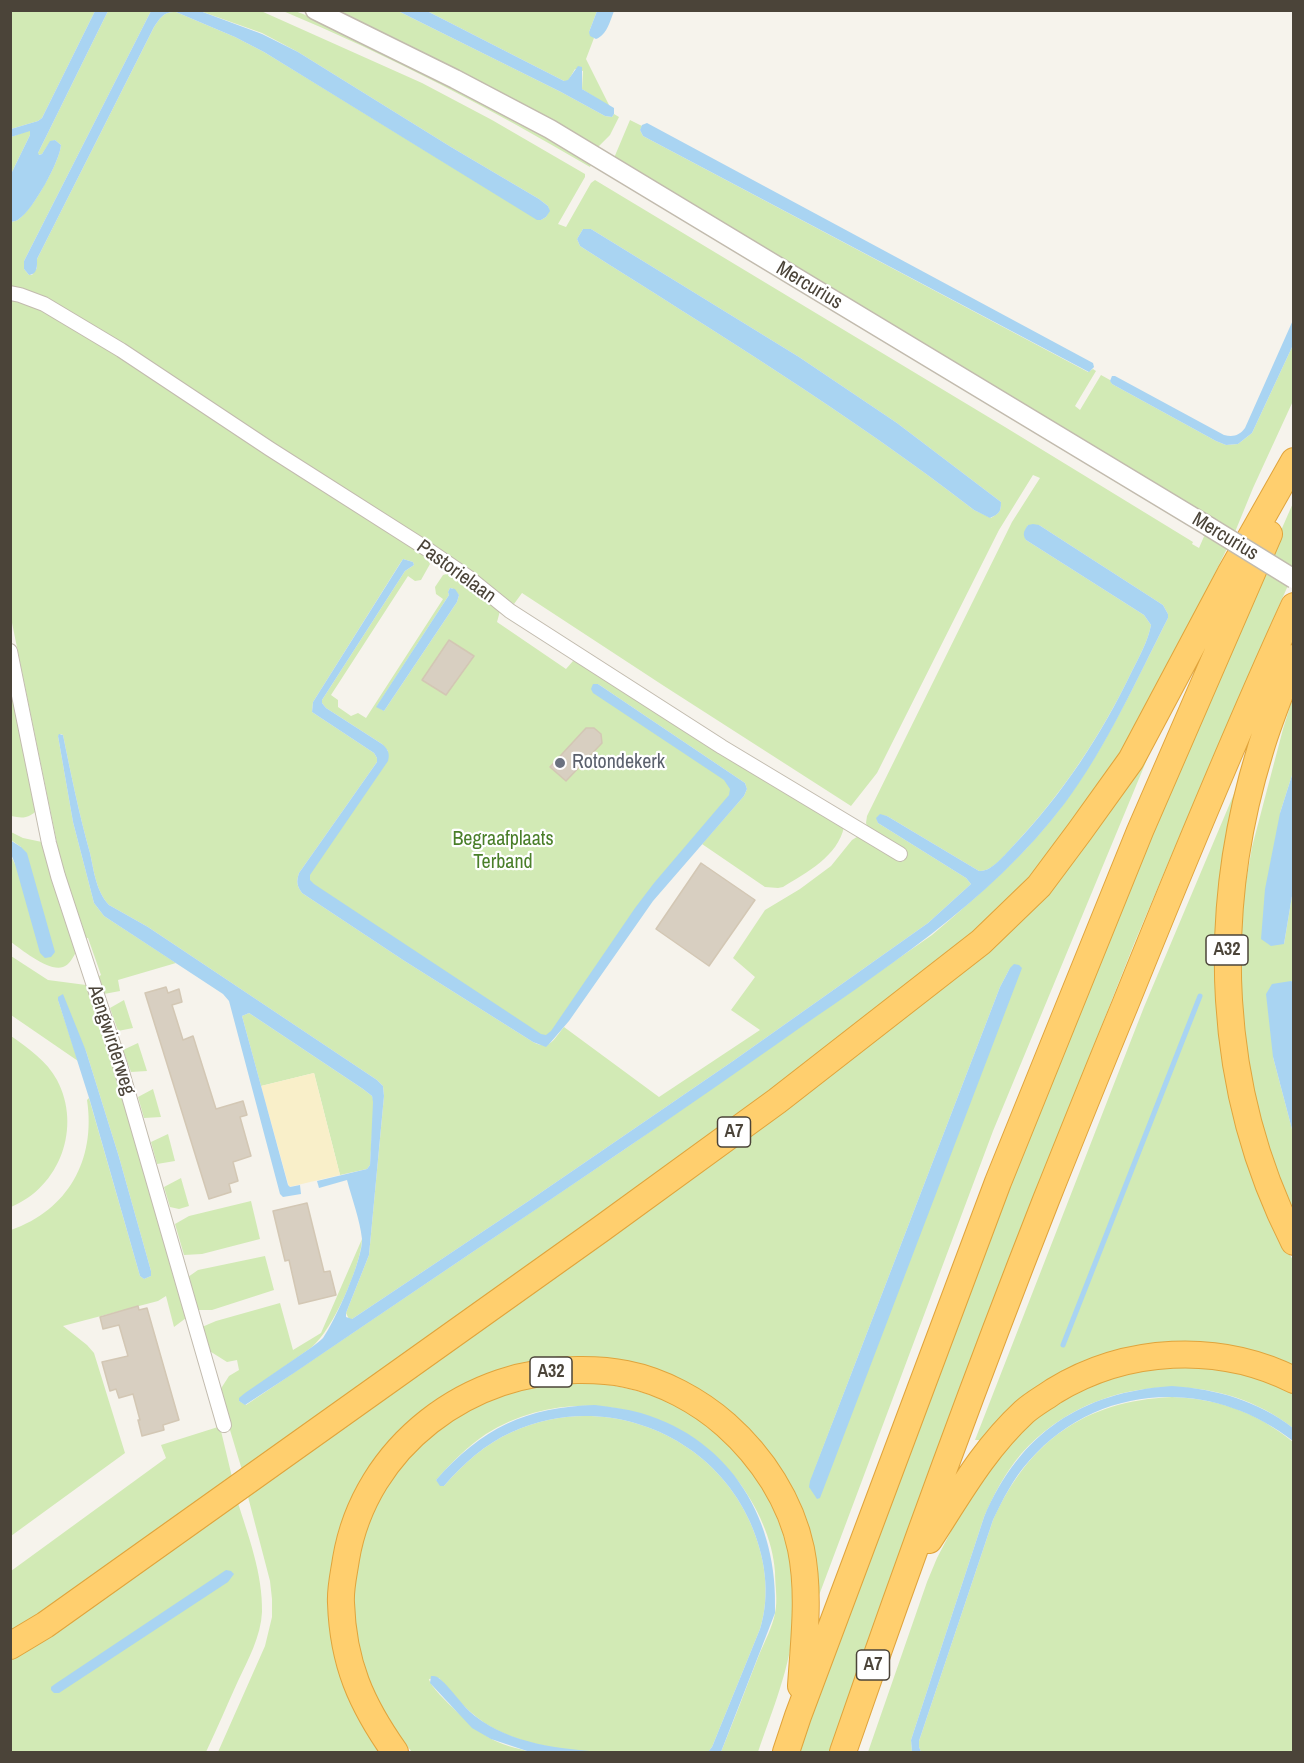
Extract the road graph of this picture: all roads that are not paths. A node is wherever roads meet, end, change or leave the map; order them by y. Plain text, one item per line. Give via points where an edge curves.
1 (315, 10) edge
2 (10, 293) edge
3 (1293, 461) edge
4 (1293, 477) edge
5 (1293, 579) edge
6 (1293, 606) edge
7 (10, 651) edge
8 (1293, 658) edge
9 (900, 854) dead end
10 (1293, 1242) edge
11 (1293, 1380) edge
12 (224, 1425) dead end
13 (904, 1578) junction
14 (10, 1646) edge
15 (798, 1716) junction
16 (395, 1752) edge
17 (786, 1752) edge
18 (843, 1752) edge

1 - 5 street, Mercurius, bridge via 550,129
2 - 9 street, Pastorielaan via 44,304 121,350 427,549 510,611 722,747
3 - 14 highway, A7 via 1131,760 1039,886 981,942 777,1101 601,1229 45,1625
4 - 15 highway via 1140,831 1002,1172
6 - 13 highway, A7 via 1188,849 1045,1201
7 - 12 street, Aengwirderweg via 58,876 120,1065
8 - 10 highway, A32 via 1259,752 1244,816 1227,940 1236,1066 1265,1176
11 - 13 highway, A7 via 1249,1362 1188,1354 1131,1359 1072,1380 1026,1410 1002,1434 976,1466
13 - 18 highway, A7
15 - 16 highway, A32 via 806,1608 804,1566 793,1522 765,1469 737,1435 687,1398 626,1374 562,1370 496,1384 443,1410 392,1457 360,1512 344,1573 343,1633 359,1693
15 - 17 highway

